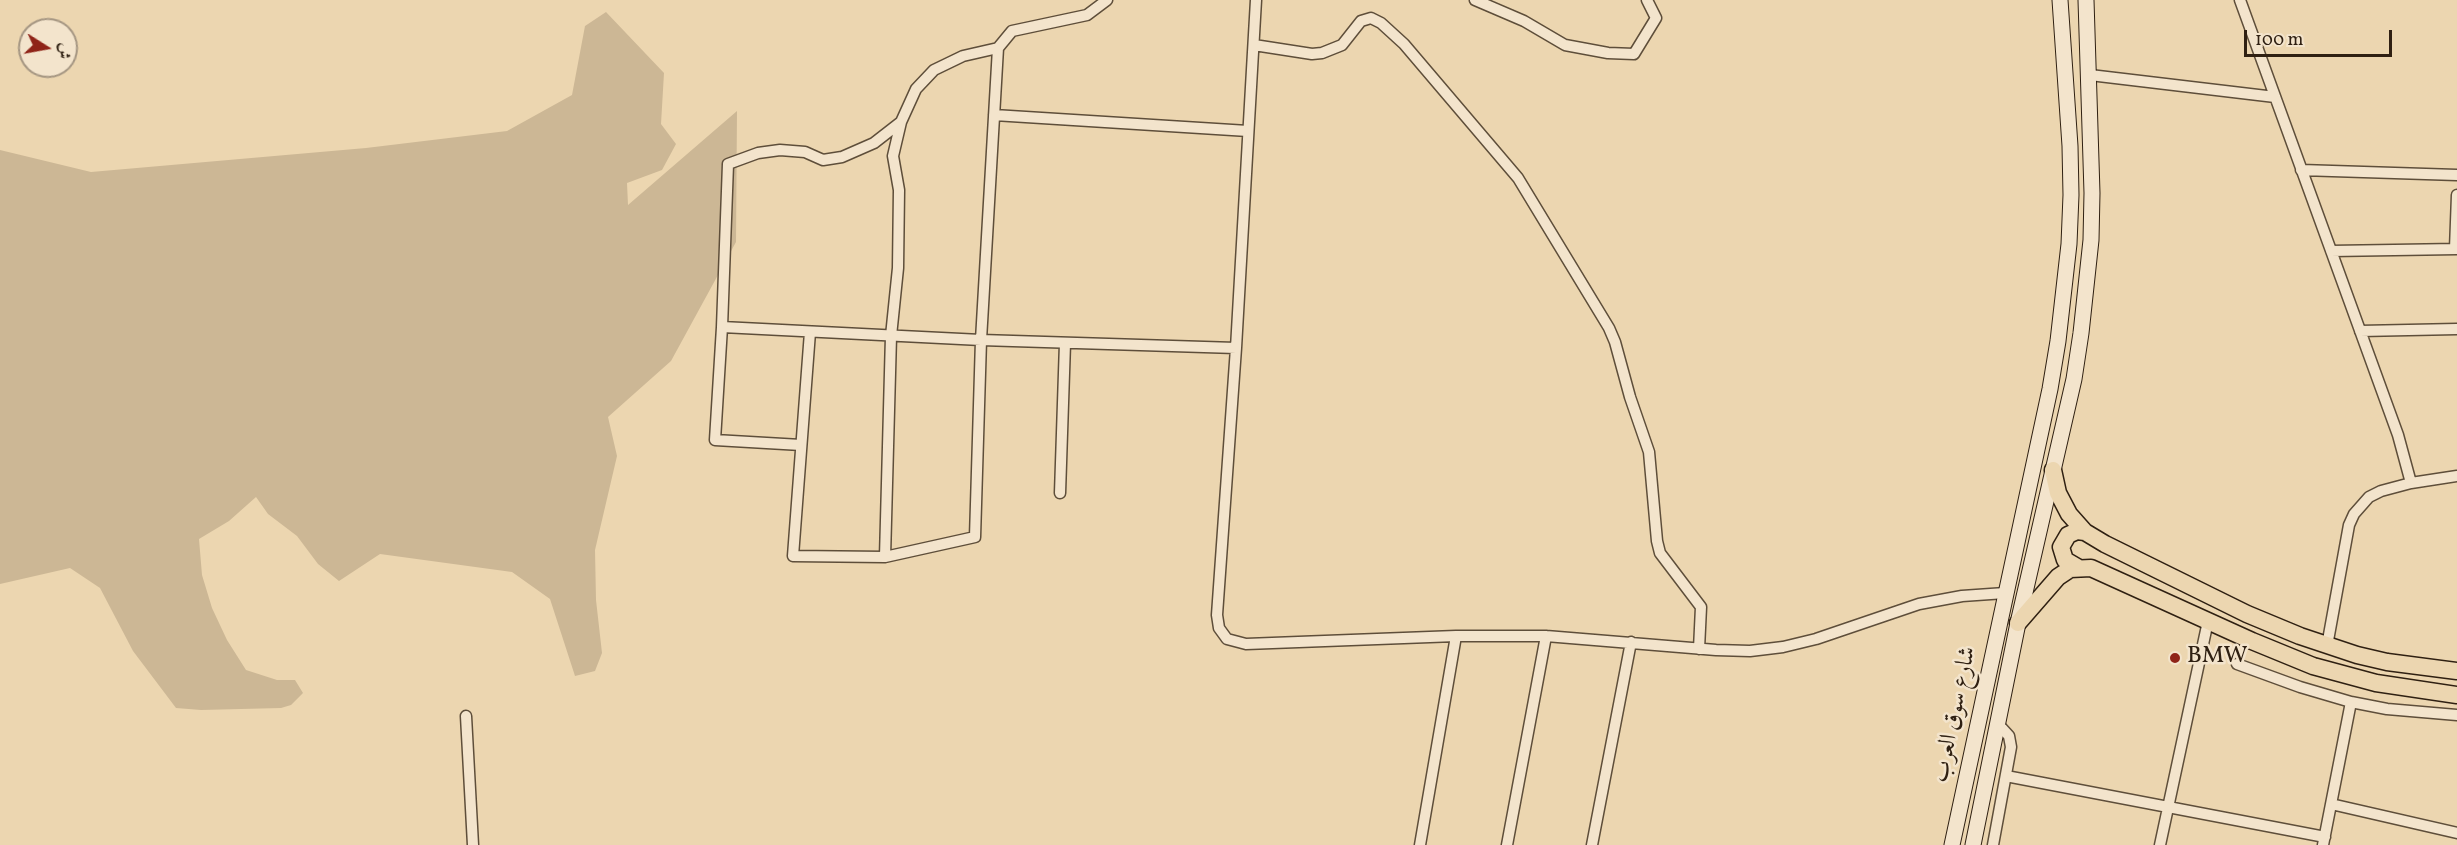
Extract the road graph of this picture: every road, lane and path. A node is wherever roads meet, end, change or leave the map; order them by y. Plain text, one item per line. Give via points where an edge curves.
1 (1107, 0) edge
2 (1256, 0) edge
3 (1475, 0) edge
4 (1647, 0) edge
5 (2060, 0) edge
6 (2086, 0) edge
7 (2240, 0) edge
8 (1254, 45) junction
9 (998, 48) junction
10 (2090, 75) junction
11 (2275, 97) junction
12 (994, 115) junction
13 (901, 122) junction
14 (1248, 130) junction
15 (2301, 170) junction
16 (2457, 175) edge
17 (2457, 195) edge
18 (2456, 249) edge
19 (2331, 251) junction
20 (722, 327) junction
21 (2457, 329) edge
22 (2360, 331) junction
23 (810, 332) junction
24 (891, 336) junction
25 (981, 340) junction
26 (1065, 344) junction
27 (1236, 348) junction
28 (801, 445) junction
29 (2053, 470) junction
30 (2457, 476) edge
31 (2410, 483) junction
32 (1060, 493) dead end
33 (2085, 532) junction
34 (885, 557) junction
35 (2077, 567) junction
36 (2005, 593) junction
37 (2208, 621) junction
38 (2018, 623) junction
39 (1456, 636) junction
40 (1546, 636) junction
41 (1630, 642) junction
42 (2327, 646) junction
43 (1699, 649) junction
44 (2237, 664) dead end
45 (2457, 671) edge
46 (2457, 695) edge
47 (2351, 702) junction
48 (466, 716) dead end
49 (2457, 716) edge
50 (1998, 724) junction
51 (2006, 776) junction
52 (2331, 804) junction
53 (2168, 807) junction
54 (2457, 833) edge
55 (2324, 841) edge
56 (473, 845) edge
57 (1420, 845) edge
58 (1507, 845) edge
59 (1592, 845) edge
60 (1952, 845) edge
61 (1973, 845) edge
62 (1993, 845) edge
63 (2160, 845) edge

1 - 9 street via 1087,15 1012,31
2 - 8 street
3 - 4 street via 1524,21 1565,45 1634,54 1656,18
5 - 36 street, شارع سوق العرب via 2070,146 2069,244 2050,389
6 - 10 street
7 - 11 street
8 - 14 street
8 - 43 street via 1322,53 1342,45 1361,21 1371,18 1381,23 1404,44 1518,178 1615,342 1649,452 1660,553 1701,607
9 - 12 street
9 - 13 street via 963,56 934,70 916,89
10 - 11 street
10 - 29 street via 2092,193 2087,286 2074,379
11 - 15 street
12 - 14 street
12 - 25 street
13 - 20 street via 873,143 842,157 823,160 805,152 780,150 728,164
13 - 24 street via 893,156 899,190
14 - 27 street
15 - 16 street
15 - 19 street
17 - 18 street
18 - 19 street
19 - 22 street
20 - 23 street
20 - 28 street via 715,440
21 - 22 street
22 - 31 street via 2398,435
23 - 24 street
23 - 28 street
24 - 25 street
24 - 34 street
25 - 26 street
25 - 34 street via 975,537
26 - 27 street
26 - 32 street
27 - 39 street via 1217,615 1222,634 1233,642 1246,644
28 - 34 street via 793,556
29 - 33 main road via 2063,504
29 - 38 street
30 - 31 street
31 - 42 street via 2369,497 2354,514
33 - 35 main road via 2072,532 2061,547 2066,560
33 - 42 main road via 2247,614
35 - 37 main road via 2098,570
35 - 38 main road via 2058,577
36 - 43 street via 1919,604 1783,648
36 - 60 street, شارع سوق العرب
37 - 46 main road via 2282,654 2344,675 2409,690
37 - 53 street
38 - 50 street
39 - 40 street
39 - 57 street
40 - 41 street
40 - 58 street
41 - 43 street
41 - 59 street
42 - 45 main road via 2387,662
44 - 47 street
47 - 49 street
47 - 52 street
48 - 56 street
50 - 51 street via 2011,742
50 - 61 street
51 - 53 street
51 - 62 street
52 - 54 street
52 - 55 street
53 - 55 street
53 - 63 street

